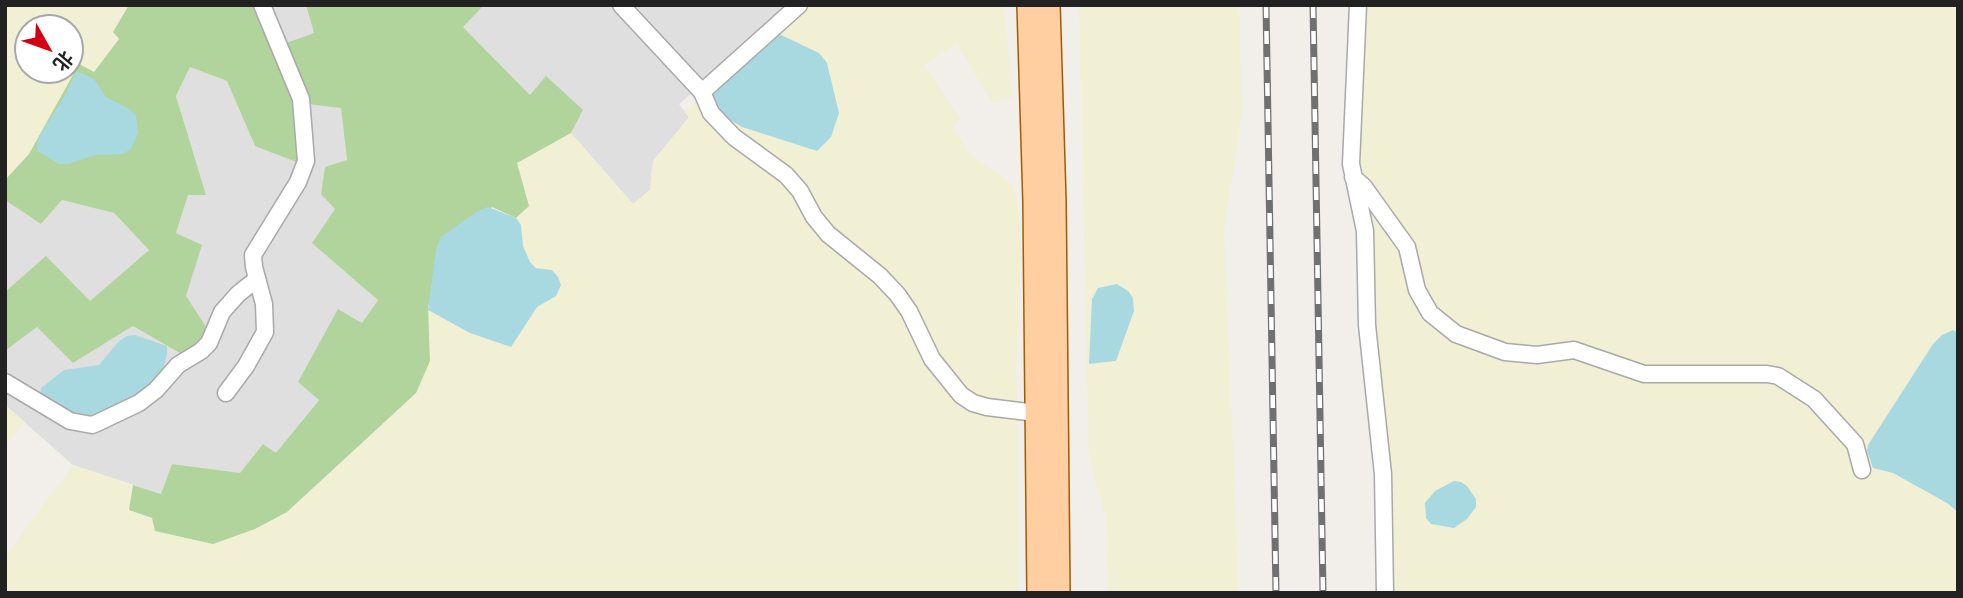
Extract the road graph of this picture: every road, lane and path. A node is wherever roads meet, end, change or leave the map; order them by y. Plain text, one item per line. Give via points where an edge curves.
1 (262, 5) edge
2 (621, 5) edge
3 (799, 5) edge
4 (1028, 5) edge
5 (1049, 5) edge
6 (1358, 5) edge
7 (702, 92) junction
8 (1353, 177) junction
9 (257, 279) junction
10 (5, 382) edge
11 (226, 393) dead end
12 (1036, 413) junction
13 (1862, 470) dead end
14 (1038, 593) edge
15 (1059, 593) edge
16 (1385, 593) edge

1 - 9 street via 301,99 306,161 253,256
2 - 7 street
3 - 7 street
4 - 12 main road
5 - 15 main road
6 - 8 street
7 - 12 street via 711,113 786,175 828,234 897,294 932,359 961,395 987,407
8 - 13 street via 1406,247 1417,290 1430,313 1456,334 1505,352 1537,355 1574,350 1644,374 1779,376 1814,399 1855,443
8 - 16 street via 1365,231 1367,325 1383,474
9 - 10 street via 222,312 201,351 178,365 139,403 97,423 70,421
9 - 11 street via 265,332
12 - 14 main road

